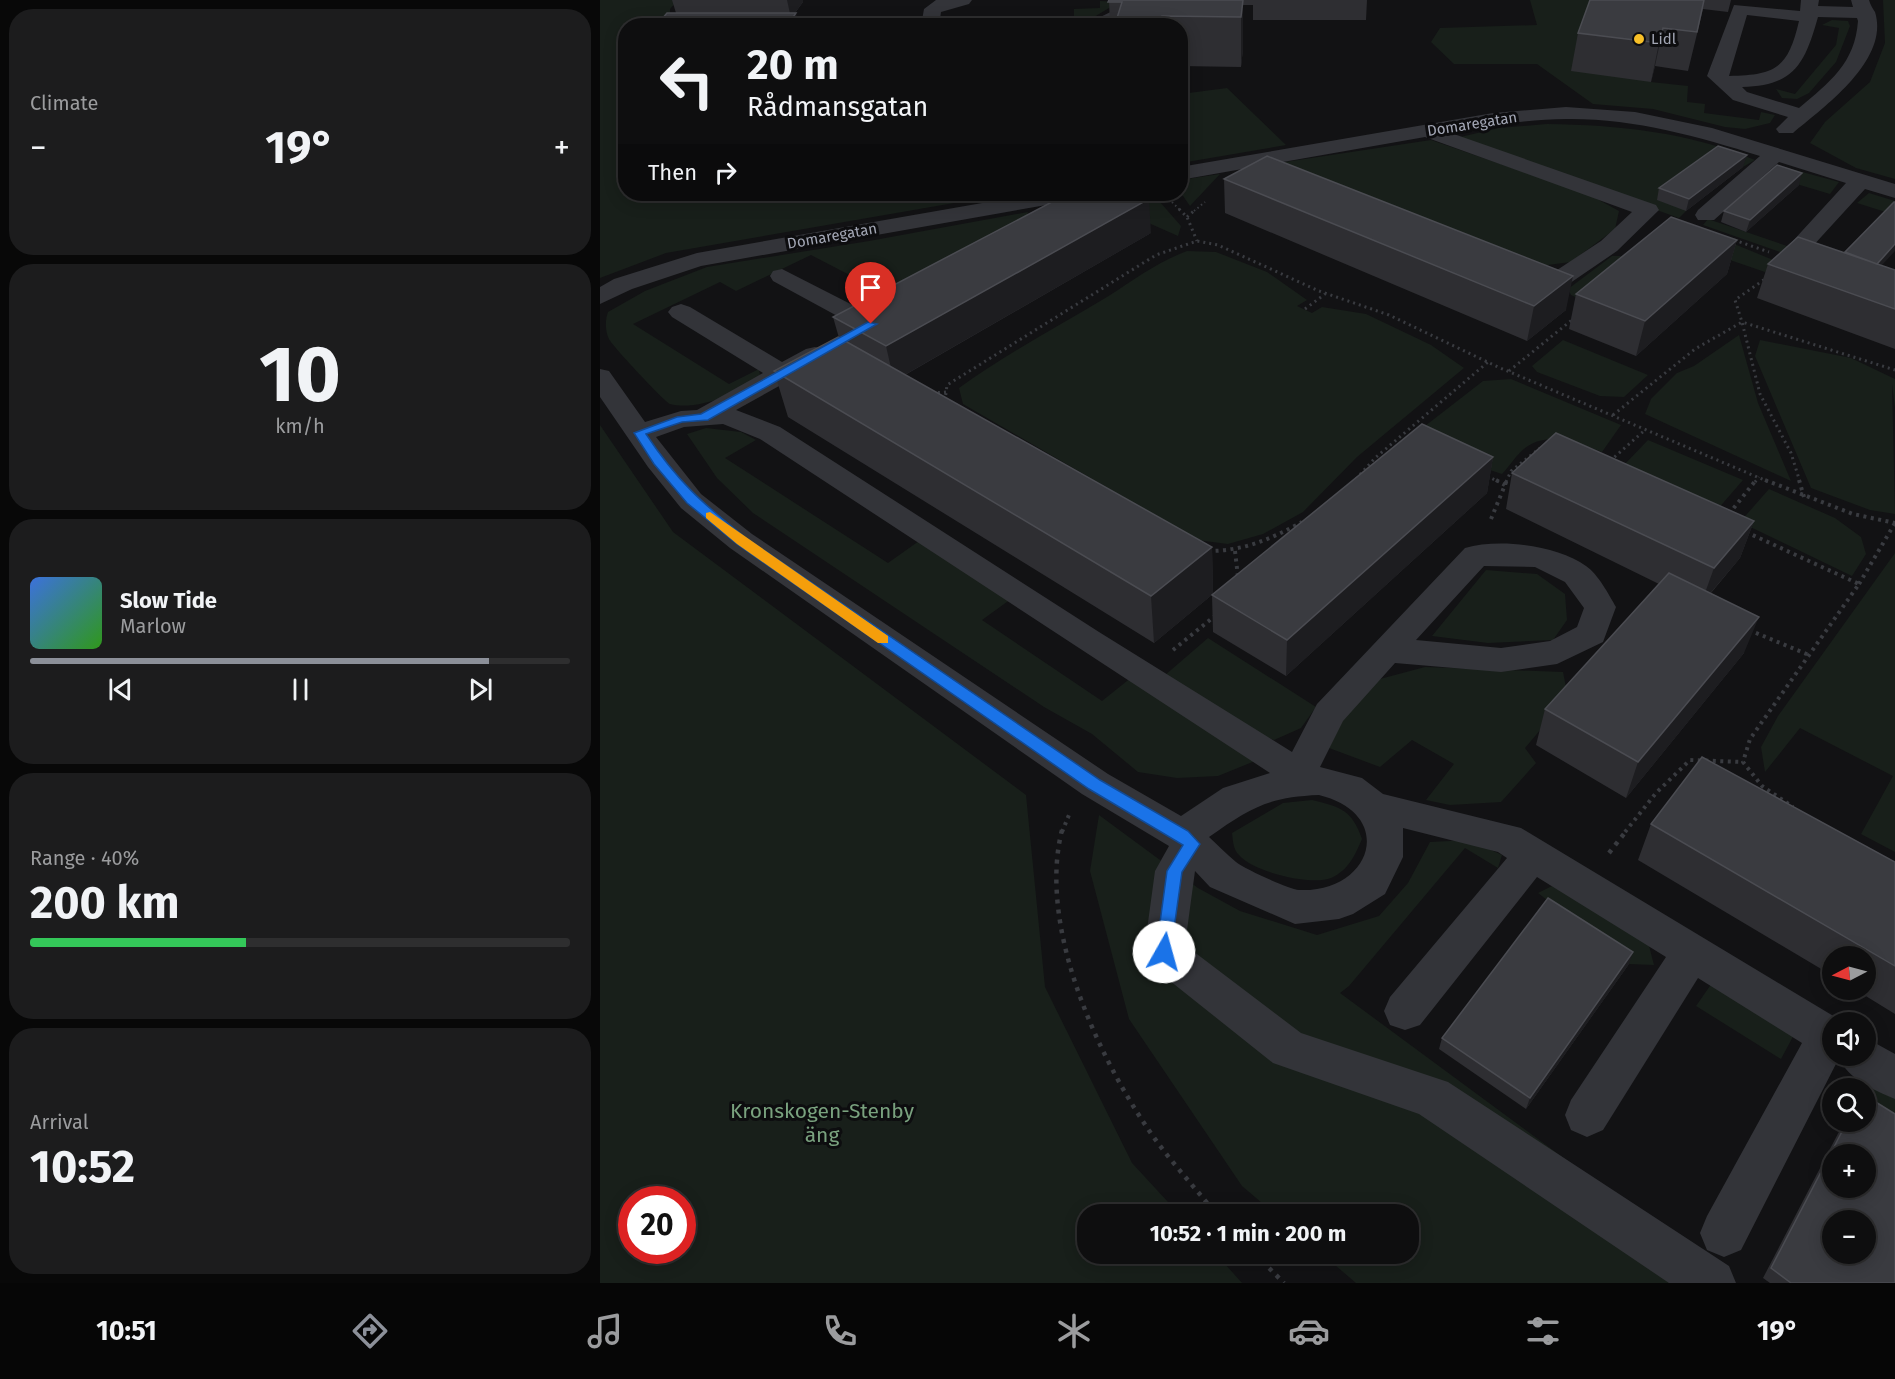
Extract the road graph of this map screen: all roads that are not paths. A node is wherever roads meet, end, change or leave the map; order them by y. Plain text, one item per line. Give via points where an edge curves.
1 (963, 0) edge
2 (1149, 0) edge
3 (1863, 7) edge
4 (1810, 10) edge
5 (931, 18) edge
6 (1114, 18) edge
7 (1725, 82) junction
8 (1802, 115) junction
9 (1428, 131) junction
10 (1769, 151) junction
11 (1251, 162) junction
12 (1188, 173) edge
13 (1269, 180) edge
14 (1861, 180) junction
15 (1895, 191) edge
16 (1029, 201) edge
17 (1040, 201) edge
18 (1706, 214) dead end
19 (1034, 225) edge
20 (1803, 243) edge
21 (1503, 270) edge
22 (782, 276) dead end
23 (600, 297) edge
24 (681, 312) dead end
25 (781, 373) junction
26 (600, 377) edge
27 (704, 417) junction
28 (640, 433) junction
29 (1387, 650) junction
30 (1372, 806) junction
31 (1187, 840) junction
32 (1533, 854) junction
33 (1692, 952) junction
34 (1405, 1011) dead end
35 (1822, 1033) edge
36 (1826, 1066) edge
37 (1876, 1066) edge
38 (1895, 1078) edge
39 (1587, 1115) dead end
40 (1724, 1233) dead end
41 (1712, 1283) edge

1 - 5 street via 933,9
2 - 6 street
3 - 4 street
3 - 8 street via 1867,32 1856,61 1830,94
4 - 7 street via 1792,65 1771,78
4 - 7 street via 1740,9 1717,76
7 - 8 street via 1740,96
8 - 10 street
9 - 10 street, Domaregatan via 1530,114 1600,115 1671,124
9 - 11 street, Domaregatan
9 - 21 street via 1648,210 1609,246 1548,287
10 - 14 street, Domaregatan
10 - 18 street
11 - 12 street, Domaregatan
11 - 13 street via 1231,177
14 - 15 street, Domaregatan
14 - 20 street
16 - 23 street, Domaregatan via 697,260 623,284
17 - 19 street via 1039,218
22 - 25 street via 881,319
24 - 25 street
25 - 27 street
26 - 28 street
27 - 28 street via 681,419
27 - 29 street via 726,416 770,432 1299,774 1329,713
28 - 31 street via 691,501 741,541 1095,784
29 - 29 street via 1476,555 1540,557 1576,574 1600,607 1591,634 1557,652 1501,660
30 - 31 street via 1349,788 1290,782 1236,798
30 - 31 street via 1385,831 1384,857 1371,882 1339,902 1295,907 1224,875
30 - 32 street via 1508,839
31 - 41 street via 1174,871 1164,952 1288,1048 1432,1097
32 - 33 street
32 - 34 street
33 - 35 street
33 - 39 street
36 - 40 street
37 - 38 street

